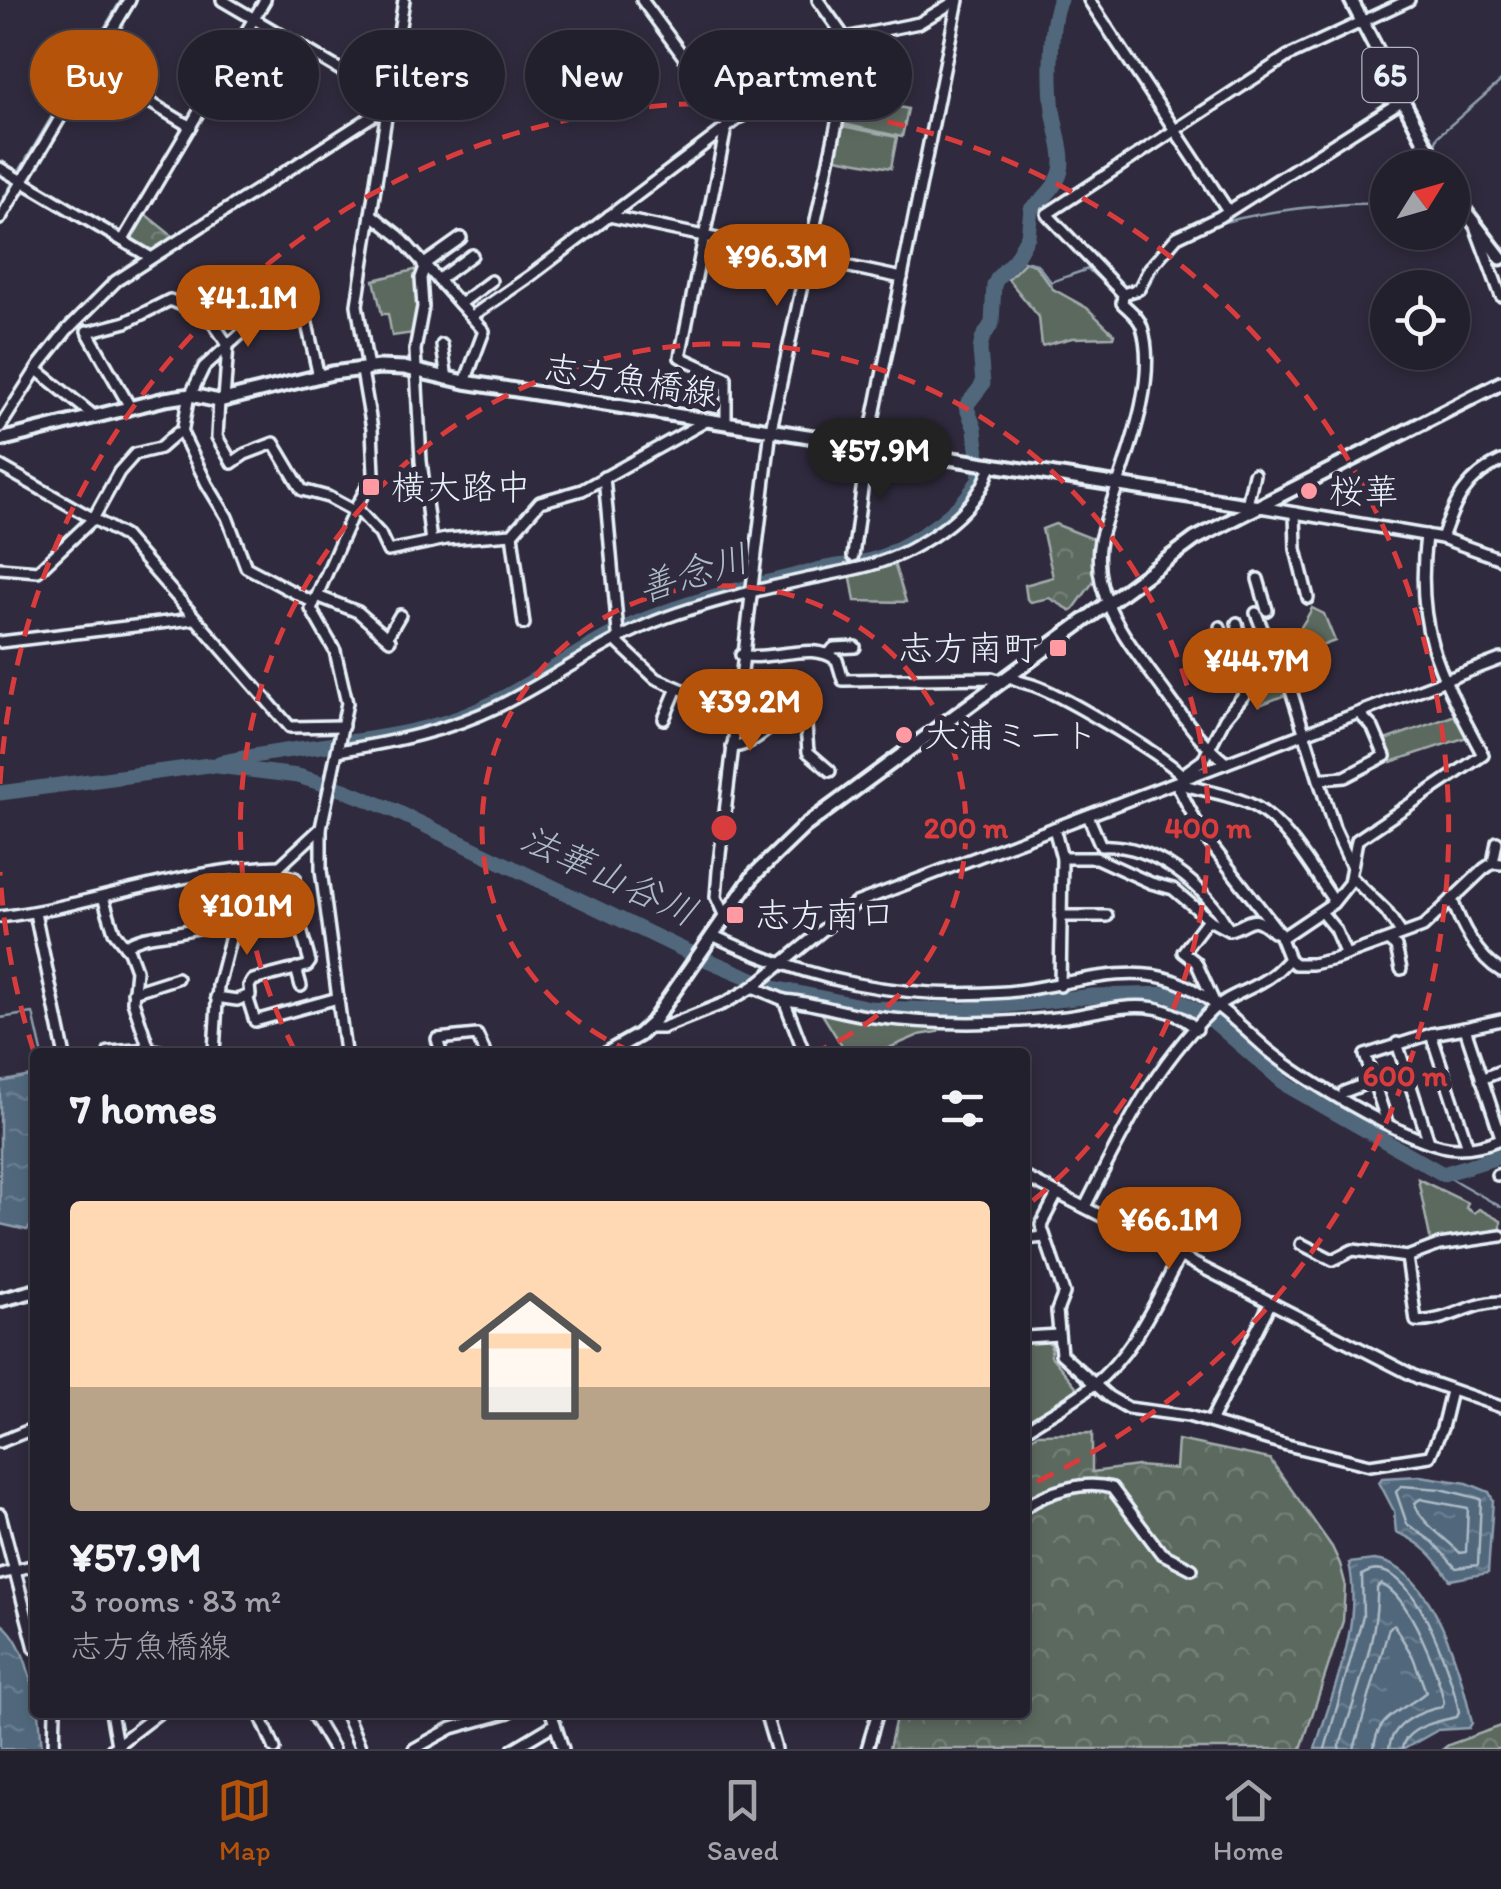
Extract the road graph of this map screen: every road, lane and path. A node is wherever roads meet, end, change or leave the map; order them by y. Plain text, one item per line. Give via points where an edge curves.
1 (130, 0) edge
2 (222, 0) edge
3 (266, 0) edge
4 (404, 0) edge
5 (642, 0) edge
6 (818, 0) edge
7 (958, 0) edge
8 (1089, 0) edge
9 (1351, 0) edge
10 (1409, 0) edge
11 (1387, 5) edge
12 (254, 20) junction
13 (1362, 21) junction
14 (113, 30) edge
15 (399, 30) edge
16 (839, 30) edge
17 (884, 30) edge
18 (339, 72) edge
19 (1403, 100) junction
20 (158, 107) edge
21 (56, 120) edge
22 (360, 120) edge
23 (384, 120) edge
24 (736, 120) edge
25 (838, 120) edge
26 (729, 125) junction
27 (191, 127) junction
28 (1174, 131) junction
29 (1429, 150) edge
30 (0, 168) edge
31 (17, 178) junction
32 (1227, 210) junction
33 (371, 214) junction
34 (610, 216) junction
35 (0, 219) edge
36 (1470, 220) edge
37 (1476, 229) junction
38 (706, 237) junction
39 (461, 238) dead end
40 (123, 240) junction
41 (472, 255) dead end
42 (150, 258) junction
43 (808, 258) junction
44 (1501, 258) edge
45 (424, 266) junction
46 (902, 278) junction
47 (438, 280) junction
48 (491, 280) dead end
49 (1123, 294) junction
50 (1501, 296) edge
51 (460, 304) junction
52 (472, 316) junction
53 (78, 322) junction
54 (88, 332) junction
55 (228, 345) junction
56 (442, 346) dead end
57 (365, 369) junction
58 (36, 370) junction
59 (418, 372) junction
60 (319, 377) junction
61 (447, 378) junction
62 (465, 382) junction
63 (1501, 383) edge
64 (191, 395) junction
65 (222, 400) junction
66 (130, 407) junction
67 (94, 416) junction
68 (708, 420) junction
69 (726, 422) junction
70 (0, 427) edge
71 (771, 428) junction
72 (177, 433) dead end
73 (0, 440) edge
74 (868, 445) junction
75 (1501, 462) edge
76 (988, 463) junction
77 (0, 466) edge
78 (1254, 474) dead end
79 (604, 477) junction
80 (1116, 486) junction
81 (1253, 506) junction
82 (355, 510) junction
83 (1294, 513) junction
84 (93, 519) junction
85 (512, 534) junction
86 (1426, 535) junction
87 (1442, 538) junction
88 (431, 542) junction
89 (853, 556) dead end
90 (1501, 560) edge
91 (0, 568) edge
92 (1258, 579) dead end
93 (750, 595) junction
94 (1308, 598) dead end
95 (315, 600) junction
96 (1107, 601) junction
97 (1267, 610) dead end
98 (1256, 613) dead end
99 (400, 615) dead end
100 (193, 619) junction
101 (1237, 623) dead end
102 (524, 624) dead end
103 (1220, 627) dead end
104 (1264, 635) junction
105 (619, 638) junction
106 (0, 642) edge
107 (1242, 642) junction
108 (1224, 647) junction
109 (855, 648) dead end
110 (1211, 651) dead end
111 (829, 654) junction
112 (742, 655) junction
113 (1274, 658) junction
114 (1501, 659) edge
115 (1004, 679) junction
116 (1444, 682) junction
117 (677, 688) junction
118 (735, 712) junction
119 (1360, 714) junction
120 (664, 720) dead end
121 (342, 729) junction
122 (1306, 734) junction
123 (1209, 746) junction
124 (732, 748) junction
125 (338, 750) junction
126 (1226, 764) junction
127 (830, 771) dead end
128 (1320, 779) junction
129 (1181, 780) junction
130 (1088, 816) junction
131 (321, 828) junction
132 (1054, 828) junction
133 (1497, 842) dead end
134 (1062, 858) junction
135 (1497, 863) edge
136 (276, 870) junction
137 (1353, 874) junction
138 (103, 897) junction
139 (1452, 899) junction
140 (1334, 901) junction
141 (35, 912) junction
142 (1321, 912) junction
143 (1060, 916) junction
144 (1107, 916) dead end
145 (0, 917) edge
146 (725, 917) junction
147 (1208, 920) junction
148 (233, 929) junction
149 (1229, 930) junction
150 (1402, 932) junction
151 (1280, 936) junction
152 (711, 937) junction
153 (1389, 940) junction
154 (125, 946) junction
155 (1346, 955) junction
156 (1289, 960) junction
157 (778, 965) junction
158 (296, 968) junction
159 (1401, 969) dead end
160 (1501, 971) edge
161 (177, 978) dead end
162 (301, 986) dead end
163 (1060, 986) junction
164 (753, 987) junction
165 (133, 992) junction
166 (247, 996) junction
167 (216, 998) junction
168 (338, 998) junction
169 (784, 1000) junction
170 (1212, 1010) junction
171 (1501, 1020) edge
172 (646, 1028) junction
173 (1465, 1028) junction
174 (1196, 1029) junction
175 (1431, 1034) junction
176 (1397, 1043) junction
177 (63, 1048) edge
178 (150, 1048) edge
179 (214, 1048) edge
180 (344, 1048) edge
181 (438, 1048) edge
182 (483, 1048) edge
183 (615, 1048) edge
184 (802, 1048) edge
185 (1501, 1071) edge
186 (1481, 1079) junction
187 (1373, 1081) junction
188 (1344, 1092) dead end
189 (1497, 1110) edge
190 (1387, 1122) junction
191 (1501, 1138) edge
192 (1429, 1142) junction
193 (1468, 1147) junction
194 (1030, 1180) edge
195 (1058, 1194) junction
196 (1085, 1207) junction
197 (1501, 1236) edge
198 (1044, 1237) junction
199 (1030, 1238) edge
200 (1301, 1244) dead end
201 (1180, 1256) junction
202 (1407, 1257) junction
203 (30, 1292) edge
204 (0, 1300) edge
205 (1271, 1302) junction
206 (1501, 1302) edge
207 (1059, 1335) junction
208 (1030, 1337) edge
209 (1094, 1385) junction
210 (1451, 1391) junction
211 (1501, 1407) edge
212 (1210, 1422) junction
213 (1030, 1427) edge
214 (30, 1430) edge
215 (0, 1442) edge
216 (1030, 1503) edge
217 (0, 1514) edge
218 (30, 1566) edge
219 (1192, 1570) dead end
220 (14, 1571) junction
221 (0, 1574) edge
222 (30, 1630) edge
223 (55, 1718) edge
224 (112, 1718) edge
225 (152, 1718) edge
226 (262, 1718) edge
227 (314, 1718) edge
228 (348, 1718) edge
229 (488, 1718) edge
230 (553, 1718) edge
231 (767, 1718) edge
232 (876, 1718) edge
233 (555, 1724) junction
234 (115, 1747) edge
235 (54, 1749) edge
236 (275, 1749) edge
237 (333, 1749) edge
238 (362, 1749) edge
239 (414, 1749) edge
240 (512, 1749) edge
241 (564, 1749) edge
242 (776, 1749) edge
243 (866, 1749) edge

1 - 14 street
2 - 12 street
3 - 12 street
4 - 15 street
5 - 26 street
6 - 16 street
7 - 17 street via 919,23
7 - 46 street
8 - 28 street
9 - 13 main road, 65
10 - 11 street
11 - 13 street
12 - 18 street
12 - 27 street
13 - 19 main road, 65
13 - 28 street via 1288,56
19 - 29 main road, 65
19 - 32 street
20 - 27 street
21 - 31 street
22 - 42 street
23 - 33 street
24 - 26 street
25 - 43 street
26 - 34 street
26 - 38 street
27 - 40 street
28 - 32 street
28 - 49 street via 1047,214
30 - 31 street
31 - 35 street
31 - 40 street
32 - 49 street via 1177,237 1139,289
33 - 45 street
33 - 57 street via 357,304
34 - 38 street
34 - 52 street
36 - 37 main road
37 - 44 main road
37 - 50 street
38 - 43 street
38 - 69 street via 680,357 726,378
39 - 45 street
40 - 42 street
41 - 47 street
42 - 53 street
43 - 46 street
43 - 71 street
45 - 47 street
45 - 59 street via 415,334
46 - 74 street
47 - 51 street
48 - 51 street
49 - 80 street via 1122,303 1142,326 1146,357 1142,399
51 - 52 street
52 - 62 street via 484,331
53 - 54 street
53 - 58 street
54 - 55 street via 170,300 210,317
54 - 66 street
55 - 60 street via 243,332 246,310 302,297
55 - 64 street via 204,368
55 - 65 street
56 - 61 street
57 - 59 main road, 志方魚橋線
57 - 60 main road, 志方魚橋線
57 - 82 street via 375,467
58 - 67 street
58 - 70 street
59 - 61 main road, 志方魚橋線
59 - 88 street
60 - 65 main road, 志方魚橋線
61 - 62 main road, 志方魚橋線
62 - 68 main road, 志方魚橋線
63 - 81 main road
64 - 65 main road, 志方魚橋線
64 - 66 main road, 志方魚橋線
64 - 95 street via 182,433 246,567
65 - 82 street via 216,437 232,463 274,443 302,490
66 - 67 main road, 志方魚橋線
67 - 73 main road, 志方魚橋線
68 - 69 main road, 志方魚橋線
68 - 79 street
69 - 71 main road, 志方魚橋線
71 - 74 main road, 志方魚橋線
71 - 93 street
72 - 84 street via 160,448 135,454
74 - 76 main road, 志方魚橋線
74 - 89 street
75 - 87 street via 1464,489
76 - 80 main road, 志方魚橋線
76 - 93 street via 984,485 964,511 906,552
77 - 84 street
78 - 81 street
79 - 85 street via 540,502
79 - 105 street
80 - 81 main road, 志方魚橋線
80 - 96 street via 1096,561
81 - 83 street
81 - 96 main road
82 - 88 street via 388,551
82 - 95 street
83 - 86 street
83 - 94 street
84 - 91 street via 38,571
84 - 100 street via 130,543
85 - 88 street
85 - 102 street
86 - 87 street
86 - 116 street via 1425,614
87 - 90 street
92 - 97 street
93 - 105 street via 681,612
93 - 112 street
95 - 99 street via 358,612 388,638
95 - 121 street via 312,614 332,642 347,704
96 - 115 main road
96 - 123 street via 1132,648
98 - 104 street
100 - 106 street
100 - 121 street via 290,727
101 - 107 street
103 - 108 street
104 - 107 street
104 - 113 street
105 - 117 street via 655,678
105 - 125 street via 453,726
107 - 108 street
108 - 110 street
109 - 111 street
111 - 112 street
111 - 115 street via 843,680
112 - 118 street
113 - 122 street
113 - 123 street
114 - 116 street
115 - 129 street via 1040,688 1144,746
115 - 146 main road via 790,838
116 - 119 street
116 - 137 street via 1484,755 1357,840
117 - 118 street
117 - 120 street
118 - 124 street
119 - 122 street
119 - 128 street via 1385,756 1345,777
121 - 125 street
122 - 126 street
122 - 128 street
123 - 126 street
123 - 129 street
124 - 127 street via 790,715 804,714 808,752
124 - 146 street via 716,896
125 - 131 street
126 - 129 street
128 - 137 street
129 - 130 street
129 - 140 street via 1259,810
129 - 151 street via 1202,833
130 - 132 street
130 - 149 street via 1102,846 1130,847 1177,872
131 - 136 street
131 - 168 street
132 - 134 street
132 - 157 street via 856,903
133 - 135 street
134 - 143 street
134 - 147 street via 1096,858 1121,867 1178,892
135 - 139 street
136 - 138 street via 232,867
136 - 148 street via 240,910
136 - 158 street via 295,878 310,962
137 - 140 street
137 - 150 street
138 - 141 street
138 - 154 street
139 - 150 street via 1423,927
139 - 160 street via 1480,953
140 - 142 street
141 - 145 street
141 - 177 street
142 - 151 street
142 - 155 street
143 - 144 street
143 - 163 street
146 - 152 main road
147 - 149 street
147 - 170 street via 1182,952 1196,962
148 - 154 street via 204,924
148 - 167 street
149 - 151 street via 1257,920
150 - 153 street
151 - 156 street
152 - 157 street
152 - 172 main road
153 - 155 street
153 - 159 street
154 - 165 street via 136,970
155 - 156 street via 1304,965
156 - 170 street
157 - 163 street via 846,984 934,994
157 - 164 street
158 - 162 street
158 - 166 street via 253,980
161 - 165 street
163 - 170 street via 1150,973 1176,981
164 - 169 street
164 - 172 street via 725,1004
165 - 178 street
166 - 167 street
166 - 168 street via 255,1021
167 - 179 street
168 - 180 street
169 - 174 street via 945,1024 1151,1006
169 - 184 street
170 - 174 street
170 - 190 street via 1290,1067
171 - 173 street
172 - 183 main road
173 - 175 street
173 - 186 street
174 - 196 street via 1140,1098
175 - 176 street
175 - 193 street
176 - 187 street via 1364,1055
176 - 192 street
181 - 182 street via 438,1040 476,1035
185 - 186 street
186 - 189 street
187 - 188 street
187 - 190 street
189 - 191 street
190 - 192 street
191 - 193 street
192 - 193 street
194 - 195 street
195 - 196 street
195 - 198 street via 1041,1225
196 - 201 street
197 - 202 street
198 - 199 street
198 - 207 street via 1064,1293
200 - 202 street via 1332,1260 1353,1250
201 - 205 street
201 - 209 street via 1133,1343
202 - 206 street via 1416,1320 1442,1320 1483,1302
203 - 204 main road
205 - 210 street
205 - 212 street
207 - 208 street
207 - 209 street via 1061,1354
209 - 212 street via 1128,1408
209 - 213 street
210 - 211 street
210 - 212 street via 1430,1456 1370,1465
214 - 215 street
216 - 219 street via 1060,1490 1112,1488 1161,1552
217 - 220 street
218 - 220 street
220 - 221 street
220 - 222 street
223 - 235 street
224 - 234 street
225 - 234 street
226 - 236 street
227 - 237 street
228 - 238 street
229 - 239 street
230 - 233 street
231 - 242 street
232 - 243 street
233 - 240 street
233 - 241 street

